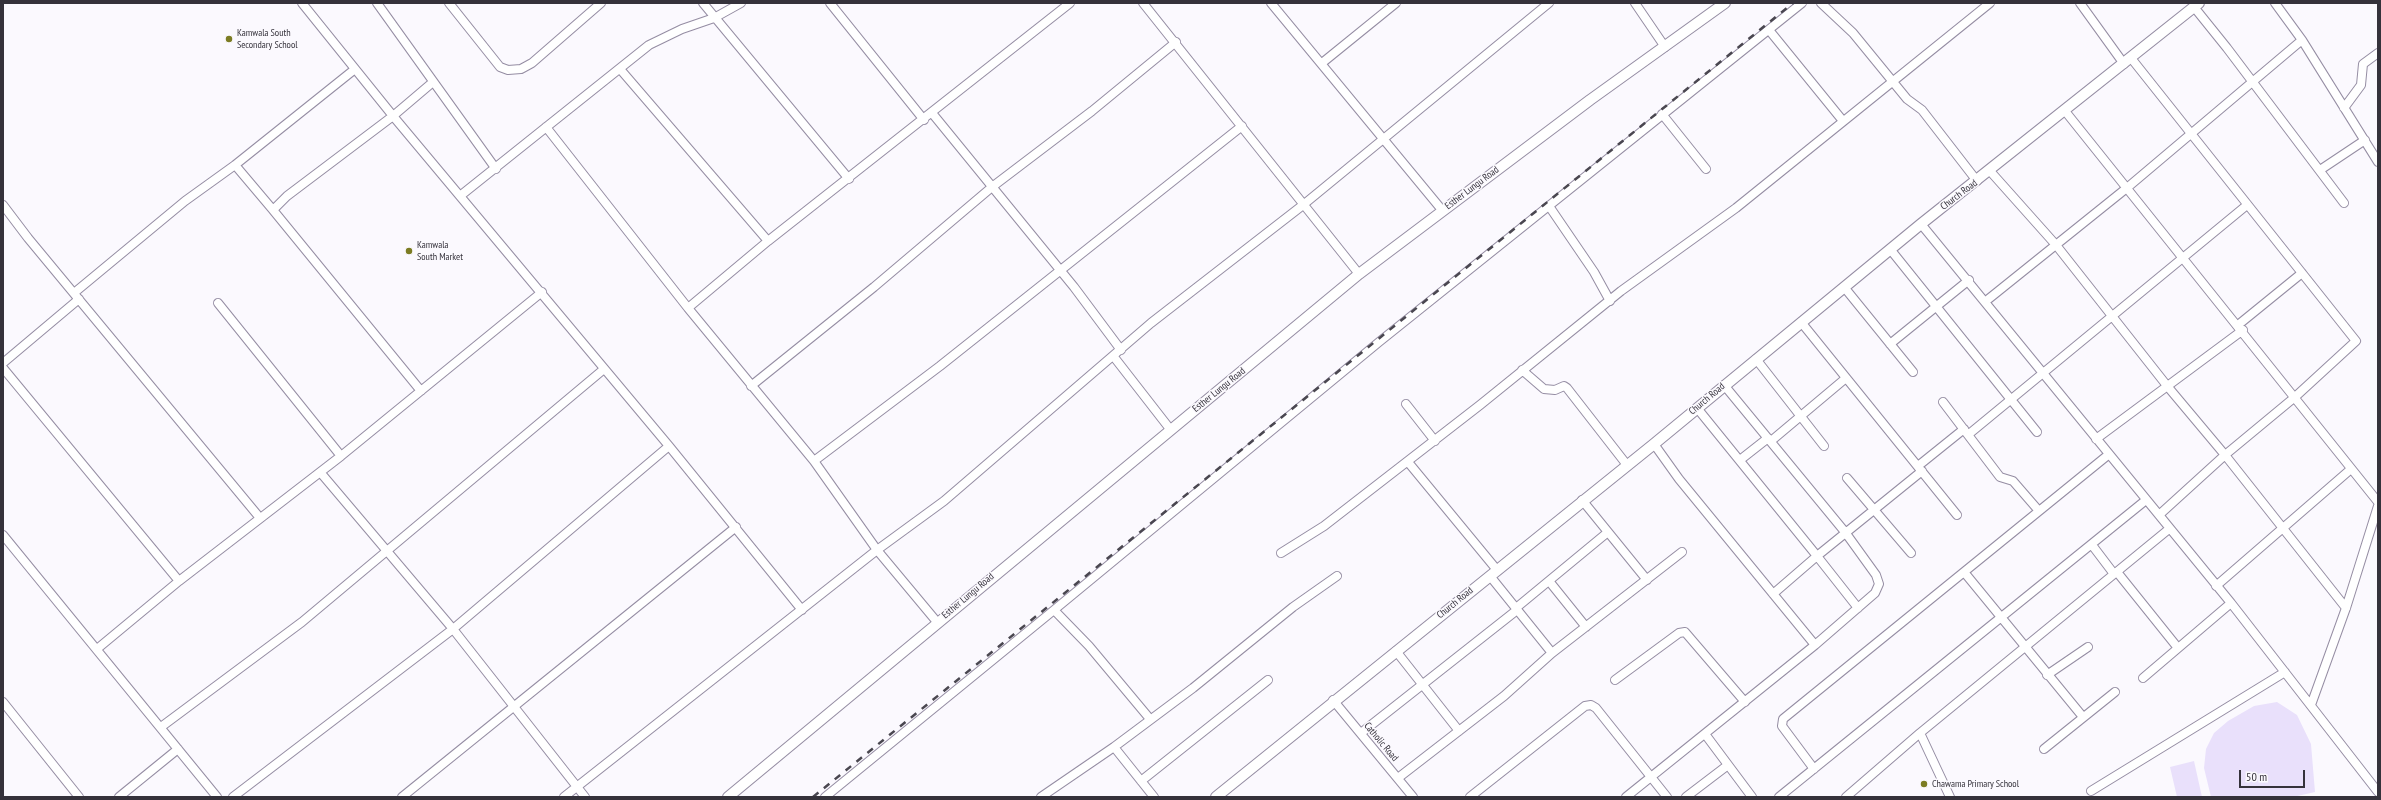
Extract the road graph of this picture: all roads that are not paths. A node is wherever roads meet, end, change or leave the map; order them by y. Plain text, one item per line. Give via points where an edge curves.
1 (302, 3) edge
2 (377, 3) edge
3 (449, 3) edge
4 (601, 3) edge
5 (704, 3) edge
6 (741, 3) edge
7 (830, 3) edge
8 (1070, 3) edge
9 (1143, 3) edge
10 (1271, 3) edge
11 (1550, 3) edge
12 (1635, 3) edge
13 (1725, 3) edge
14 (1802, 3) edge
15 (1821, 3) edge
16 (1990, 3) edge
17 (2080, 3) edge
18 (2275, 3) edge
19 (1392, 4) edge
20 (2197, 5) edge
21 (714, 18) junction
22 (1769, 30) junction
23 (2302, 40) junction
24 (1176, 42) junction
25 (1664, 46) junction
26 (2378, 53) edge
27 (2127, 61) junction
28 (1322, 63) junction
29 (355, 69) junction
30 (620, 69) junction
31 (433, 82) junction
32 (1894, 82) junction
33 (2254, 83) junction
34 (2344, 108) junction
35 (2065, 111) junction
36 (932, 114) junction
37 (1662, 114) junction
38 (394, 116) junction
39 (924, 120) junction
40 (1843, 121) junction
41 (1242, 126) junction
42 (546, 127) junction
43 (2192, 134) junction
44 (1385, 140) junction
45 (2365, 140) junction
46 (2378, 162) edge
47 (234, 165) junction
48 (496, 169) junction
49 (1706, 169) dead end
50 (2320, 170) junction
51 (1990, 171) junction
52 (848, 179) junction
53 (1977, 181) junction
54 (992, 187) junction
55 (2128, 187) junction
56 (460, 196) junction
57 (2344, 203) dead end
58 (3, 205) edge
59 (1303, 205) junction
60 (2247, 205) junction
61 (1549, 206) junction
62 (273, 210) junction
63 (1442, 210) junction
64 (1921, 224) junction
65 (768, 241) junction
66 (2056, 245) junction
67 (1890, 249) junction
68 (2183, 257) junction
69 (1059, 270) junction
70 (2302, 273) junction
71 (1359, 274) junction
72 (1968, 280) junction
73 (1844, 287) junction
74 (542, 292) junction
75 (76, 296) junction
76 (1610, 301) junction
77 (1986, 301) junction
78 (218, 303) dead end
79 (1937, 306) junction
80 (688, 308) junction
81 (2114, 315) junction
82 (1801, 322) junction
83 (2241, 328) junction
84 (1890, 344) junction
85 (1121, 350) junction
86 (1114, 357) junction
87 (1756, 359) junction
88 (3, 363) edge
89 (3, 368) edge
90 (604, 369) junction
91 (1522, 370) junction
92 (1912, 372) dead end
93 (2045, 373) junction
94 (1846, 378) junction
95 (1724, 385) junction
96 (751, 386) junction
97 (2168, 388) junction
98 (421, 392) junction
99 (2295, 397) junction
100 (2012, 399) junction
101 (1943, 402) dead end
102 (1406, 404) dead end
103 (1697, 408) junction
104 (1800, 416) junction
105 (1170, 429) junction
106 (1966, 432) junction
107 (2037, 432) dead end
108 (1769, 439) junction
109 (2096, 439) junction
110 (1435, 441) junction
111 (1654, 444) junction
112 (669, 446) junction
113 (1824, 446) dead end
114 (2108, 455) junction
115 (2225, 455) junction
116 (341, 456) junction
117 (1740, 460) junction
118 (814, 461) junction
119 (1408, 462) junction
120 (1627, 465) junction
121 (1920, 469) junction
122 (2351, 469) junction
123 (320, 472) junction
124 (1847, 478) dead end
125 (1582, 500) junction
126 (2146, 500) junction
127 (2378, 502) edge
128 (2378, 506) edge
129 (1874, 509) junction
130 (2039, 511) junction
131 (1957, 515) dead end
132 (2159, 515) junction
133 (260, 518) junction
134 (736, 527) junction
135 (2282, 528) junction
136 (2169, 529) junction
137 (1608, 532) junction
138 (1845, 532) junction
139 (3, 535) edge
140 (2092, 545) junction
141 (387, 550) junction
142 (877, 550) junction
143 (1682, 552) dead end
144 (1281, 553) dead end
145 (1911, 553) dead end
146 (1817, 556) junction
147 (1964, 572) junction
148 (1493, 573) junction
149 (2115, 573) junction
150 (1337, 576) dead end
151 (179, 580) junction
152 (1647, 580) junction
153 (1549, 581) junction
154 (2216, 586) junction
155 (1773, 594) junction
156 (2231, 603) junction
157 (1858, 608) junction
158 (2346, 608) junction
159 (1516, 609) junction
160 (802, 610) junction
161 (1054, 610) junction
162 (2000, 618) junction
163 (937, 622) junction
164 (1586, 627) junction
165 (453, 629) junction
166 (1815, 645) junction
167 (2024, 647) junction
168 (2088, 647) dead end
169 (97, 648) junction
170 (2178, 648) junction
171 (1396, 651) junction
172 (1552, 653) junction
173 (2285, 672) junction
174 (2047, 675) junction
175 (2143, 678) dead end
176 (1268, 680) dead end
177 (1615, 680) dead end
178 (1422, 685) junction
179 (2115, 692) dead end
180 (1333, 700) junction
181 (3, 702) edge
182 (1745, 702) junction
183 (2311, 705) junction
184 (514, 709) junction
185 (2083, 717) junction
186 (1150, 719) junction
187 (161, 727) junction
188 (1459, 731) junction
189 (1360, 733) junction
190 (1920, 733) junction
191 (1705, 734) junction
192 (1114, 747) junction
193 (178, 749) junction
194 (2044, 749) dead end
195 (1728, 765) junction
196 (1814, 769) junction
197 (1651, 777) junction
198 (1398, 778) junction
199 (1141, 781) junction
200 (577, 787) junction
201 (2091, 791) dead end
202 (2378, 792) edge
203 (79, 797) edge
204 (119, 797) edge
205 (217, 797) edge
206 (233, 797) edge
207 (402, 797) edge
208 (564, 797) edge
209 (585, 797) edge
210 (728, 797) edge
211 (824, 797) edge
212 (1041, 797) edge
213 (1154, 797) edge
214 (1216, 797) edge
215 (1413, 797) edge
216 (1470, 797) edge
217 (1626, 797) edge
218 (1668, 797) edge
219 (1686, 797) edge
220 (1752, 797) edge
221 (1779, 797) edge
222 (1846, 797) edge
223 (1950, 797) edge

1 - 29 street
2 - 31 street
3 - 4 street via 500,67 508,70 521,69 532,63
5 - 21 street
6 - 21 street
7 - 39 street
8 - 36 street
9 - 24 street
10 - 28 street
11 - 44 street
12 - 25 street
13 - 25 street, Esther Lungu Road
14 - 22 street
15 - 32 street via 1853,33
16 - 32 street
17 - 27 street
18 - 23 street
19 - 28 street
20 - 27 street, Church Road
20 - 33 street
21 - 30 street via 682,28 649,45
21 - 52 street
22 - 37 street
22 - 40 street
23 - 33 street
23 - 34 street
24 - 41 street
24 - 54 street via 1092,112
25 - 63 street, Esther Lungu Road
26 - 34 street via 2363,64 2361,85
27 - 35 street, Church Road
27 - 43 street
28 - 44 street
29 - 38 street
29 - 47 street
30 - 42 street
30 - 65 street
31 - 38 street
31 - 48 street
32 - 40 street
32 - 53 street via 1937,127
33 - 43 street
33 - 50 street
34 - 45 street
35 - 51 street, Church Road
35 - 55 street
36 - 39 street
36 - 54 street
37 - 49 street
37 - 61 street
38 - 56 street
38 - 62 street via 287,196
39 - 52 street
40 - 76 street via 1736,208
41 - 59 street
41 - 69 street
42 - 48 street
42 - 80 street
43 - 55 street
43 - 60 street
44 - 59 street
44 - 63 street
45 - 46 street
45 - 50 street
47 - 62 street
47 - 75 street via 185,201
48 - 56 street
50 - 57 street
51 - 53 street, Church Road
51 - 66 street
52 - 65 street
53 - 64 street, Church Road
54 - 69 street
54 - 96 street
55 - 66 street
55 - 68 street
56 - 74 street
58 - 75 street
59 - 71 street
59 - 85 street via 1151,323
60 - 68 street
60 - 70 street
61 - 76 street via 1594,272
61 - 161 street via 1379,342
62 - 98 street
63 - 71 street, Esther Lungu Road
64 - 67 street, Church Road
64 - 72 street
65 - 80 street
66 - 77 street
66 - 81 street
67 - 73 street, Church Road
67 - 79 street
68 - 81 street
68 - 83 street
69 - 85 street
69 - 118 street via 940,366
70 - 83 street
70 - 99 street via 2356,341
71 - 105 street, Esther Lungu Road
72 - 77 street
72 - 79 street
73 - 82 street, Church Road
73 - 84 street
74 - 90 street
74 - 98 street
75 - 88 street
75 - 133 street
76 - 91 street
77 - 93 street
78 - 116 street
79 - 84 street
79 - 100 street
80 - 96 street
81 - 93 street
81 - 97 street
82 - 87 street, Church Road
82 - 94 street
83 - 97 street
83 - 99 street
84 - 92 street
85 - 86 street
86 - 105 street
86 - 142 street via 944,501
87 - 95 street, Church Road
87 - 104 street
89 - 151 street
90 - 112 street
90 - 141 street
91 - 110 street
91 - 120 street via 1544,389 1554,390 1564,386 1567,388
93 - 100 street
93 - 109 street
94 - 104 street
94 - 121 street
95 - 103 street, Church Road
95 - 108 street
96 - 118 street
97 - 109 street
97 - 115 street
98 - 116 street
99 - 115 street
99 - 122 street
100 - 106 street
100 - 107 street
101 - 106 street
102 - 110 street
103 - 111 street, Church Road
103 - 117 street
104 - 108 street
104 - 113 street
105 - 163 street, Esther Lungu Road
106 - 121 street
106 - 130 street via 2000,477 2013,481
108 - 117 street
108 - 138 street
109 - 114 street
110 - 119 street
111 - 120 street, Church Road
111 - 155 street via 1679,479
112 - 134 street
112 - 165 street
114 - 126 street
114 - 130 street
115 - 132 street
115 - 135 street
116 - 123 street
117 - 146 street
118 - 142 street
119 - 144 street via 1324,526
119 - 148 street
120 - 125 street, Church Road
121 - 129 street
121 - 131 street
122 - 127 street
122 - 135 street
123 - 133 street
123 - 141 street
124 - 129 street
125 - 137 street
125 - 148 street, Church Road
126 - 132 street
126 - 140 street
128 - 158 street
129 - 138 street
129 - 145 street
130 - 147 street
132 - 136 street
133 - 151 street
134 - 160 street
134 - 184 street
135 - 154 street
135 - 158 street
136 - 149 street
136 - 154 street
137 - 152 street
137 - 153 street
138 - 146 street
138 - 157 street via 1876,575 1879,584 1875,593
139 - 169 street
140 - 149 street
140 - 162 street
141 - 165 street
141 - 187 street via 302,622
142 - 160 street
142 - 163 street
143 - 152 street
146 - 155 street
146 - 157 street
147 - 162 street
147 - 196 street via 1783,719 1782,726
148 - 159 street
148 - 171 street, Church Road
149 - 167 street
149 - 170 street
150 - 186 street via 1315,590
151 - 169 street
152 - 164 street
153 - 159 street
153 - 164 street
154 - 156 street
155 - 166 street
156 - 170 street
156 - 173 street
157 - 166 street
158 - 183 street
159 - 172 street
159 - 178 street
160 - 200 street
161 - 186 street via 1089,646
161 - 211 street
162 - 167 street
162 - 196 street
163 - 210 street, Esther Lungu Road
164 - 172 street
165 - 184 street
165 - 206 street
166 - 182 street
167 - 174 street
167 - 190 street
168 - 174 street
169 - 187 street
170 - 175 street
171 - 178 street
171 - 180 street, Church Road
172 - 188 street via 1504,696
173 - 183 street
173 - 201 street
174 - 185 street
176 - 199 street
177 - 182 street via 1679,633 1685,632
178 - 188 street
178 - 189 street
179 - 185 street
180 - 189 street, Catholic Road
180 - 214 street, Church Road
181 - 203 street
182 - 191 street
183 - 202 street
184 - 200 street
184 - 207 street
185 - 194 street
186 - 192 street
187 - 193 street
188 - 198 street
189 - 198 street, Catholic Road
190 - 222 street
190 - 223 street
191 - 195 street
191 - 197 street
192 - 199 street
192 - 212 street
193 - 204 street
193 - 205 street
195 - 219 street
195 - 220 street
196 - 221 street
197 - 216 street via 1591,705 1585,706
197 - 217 street
197 - 218 street
198 - 215 street, Catholic Road
199 - 213 street
200 - 208 street
200 - 209 street

